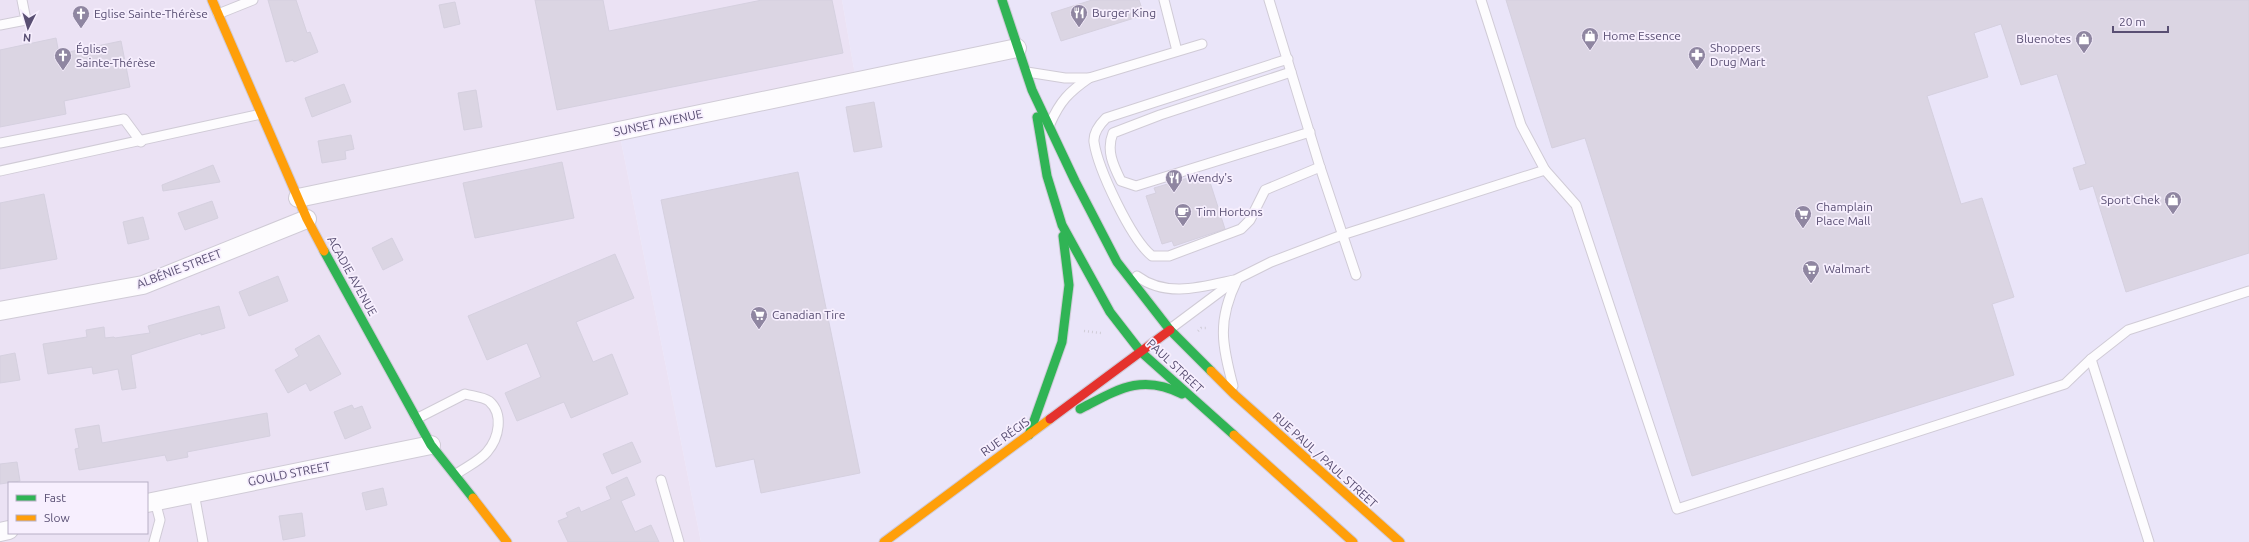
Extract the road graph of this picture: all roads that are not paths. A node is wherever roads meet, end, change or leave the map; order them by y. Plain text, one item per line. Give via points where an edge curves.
1 (22, 0) edge
2 (212, 0) edge
3 (253, 0) edge
4 (1002, 0) edge
5 (1164, 0) edge
6 (1269, 0) edge
7 (1481, 0) edge
8 (218, 14) junction
9 (0, 25) edge
10 (1202, 44) dead end
11 (1017, 48) junction
12 (1177, 51) junction
13 (1288, 59) junction
14 (1026, 71) junction
15 (1291, 72) junction
16 (1089, 78) junction
17 (1032, 90) junction
18 (261, 114) junction
19 (1049, 126) junction
20 (1310, 132) junction
21 (141, 142) junction
22 (0, 143) edge
23 (1320, 167) junction
24 (1545, 170) junction
25 (0, 171) edge
26 (298, 198) junction
27 (307, 219) junction
28 (1062, 225) junction
29 (1342, 235) junction
30 (1117, 262) junction
31 (1356, 275) dead end
32 (1238, 279) junction
33 (2249, 291) edge
34 (0, 311) edge
35 (1170, 330) junction
36 (1141, 352) junction
37 (2091, 359) junction
38 (1235, 395) junction
39 (1198, 404) junction
40 (416, 419) junction
41 (1029, 434) junction
42 (431, 445) junction
43 (454, 475) junction
44 (661, 480) dead end
45 (194, 494) junction
46 (151, 502) edge
47 (154, 542) edge
48 (203, 542) edge
49 (507, 542) edge
50 (679, 542) edge
51 (884, 542) edge
52 (1353, 542) edge
53 (1400, 542) edge
54 (2149, 542) edge

1 - 9 lane via 26,20
2 - 8 main road, ACADIE AVENUE
3 - 8 lane
4 - 11 main road, PAUL STREET
5 - 12 lane
6 - 13 lane
7 - 24 lane via 1521,125
8 - 18 main road, ACADIE AVENUE
10 - 12 lane
11 - 14 main road, PAUL STREET
11 - 26 street, SUNSET AVENUE
12 - 16 lane
13 - 15 lane
13 - 23 lane via 1106,118 1098,125 1094,140 1107,181 1124,216 1144,250 1152,256 1169,256 1241,229 1250,220 1265,190
14 - 16 lane via 1065,78
14 - 17 main road, PAUL STREET
15 - 20 lane
15 - 20 lane via 1113,133 1108,143 1113,166 1121,180 1136,186
16 - 19 lane via 1070,91 1057,108
17 - 19 main road, PAUL STREET
17 - 28 main road, PAUL STREET via 1047,176
18 - 21 lane
18 - 26 main road, ACADIE AVENUE
19 - 30 main road, PAUL STREET
20 - 23 lane
21 - 22 lane via 124,119
21 - 25 lane
23 - 29 lane
24 - 29 lane
24 - 37 lane via 1576,205 1677,509 2064,384
26 - 27 main road, ACADIE AVENUE
27 - 34 street, ALBÉNIE STREET via 143,285
27 - 40 main road, ACADIE AVENUE
28 - 36 main road, PAUL STREET via 1110,312
28 - 41 main road via 1069,285 1062,342
29 - 31 lane
29 - 32 lane via 1271,262
30 - 32 lane via 1141,279 1161,287 1188,290
30 - 35 main road, PAUL STREET
32 - 35 lane
32 - 38 lane via 1227,300 1222,345
33 - 37 lane via 2128,330
35 - 36 main road, RUE RÉGIS
35 - 38 main road, PAUL STREET
36 - 39 main road, PAUL STREET
36 - 41 main road, RUE RÉGIS
37 - 54 lane
38 - 53 main road, RUE PAUL / PAUL STREET
39 - 41 main road via 1172,388 1145,383 1100,399
39 - 52 main road, PAUL STREET
40 - 42 main road, ACADIE AVENUE
40 - 43 lane via 465,394 488,401 496,411 499,424 496,438 487,452
41 - 51 main road, RUE RÉGIS
42 - 43 main road, ACADIE AVENUE
42 - 45 street, GOULD STREET
43 - 49 main road, ACADIE AVENUE
44 - 50 lane
45 - 46 street, GOULD STREET
45 - 48 lane
46 - 47 lane via 160,520

